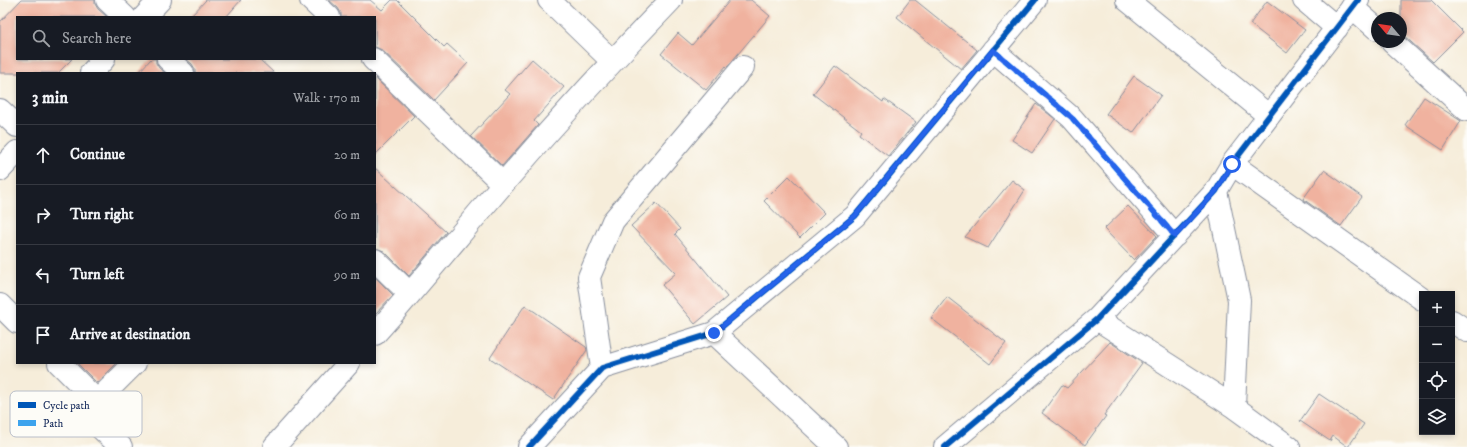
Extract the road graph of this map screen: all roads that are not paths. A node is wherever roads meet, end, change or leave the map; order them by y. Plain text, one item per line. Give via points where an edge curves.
1 (107, 0) edge
2 (160, 0) edge
3 (311, 0) edge
4 (549, 0) edge
5 (671, 0) edge
6 (1035, 0) edge
7 (1127, 0) edge
8 (1304, 0) edge
9 (1355, 3) edge
10 (124, 16) edge
11 (145, 16) edge
12 (328, 16) edge
13 (1371, 22) edge
14 (1336, 28) junction
15 (1399, 48) edge
16 (993, 50) junction
17 (103, 60) edge
18 (169, 60) edge
19 (374, 60) edge
20 (612, 61) junction
21 (743, 67) dead end
22 (92, 72) edge
23 (182, 72) edge
24 (0, 110) edge
25 (1467, 110) edge
26 (1269, 116) junction
27 (16, 125) edge
28 (16, 153) edge
29 (1232, 164) junction
30 (0, 170) edge
31 (503, 184) junction
32 (1216, 191) junction
33 (1175, 236) junction
34 (376, 261) edge
35 (410, 294) junction
36 (1419, 297) edge
37 (0, 306) edge
38 (1097, 319) junction
39 (16, 321) edge
40 (1455, 323) edge
41 (1467, 331) edge
42 (376, 333) edge
43 (714, 333) junction
44 (60, 364) edge
45 (134, 364) edge
46 (348, 364) edge
47 (602, 368) junction
48 (87, 391) edge
49 (107, 391) edge
50 (1234, 407) junction
51 (110, 437) edge
52 (121, 447) edge
53 (274, 447) edge
54 (529, 447) edge
55 (836, 447) edge
56 (945, 447) edge
57 (1289, 447) edge

1 - 10 street
2 - 11 street
3 - 12 street
4 - 20 street
5 - 20 street
6 - 16 street
7 - 26 street
8 - 14 street
9 - 13 street
9 - 14 street
14 - 26 street
15 - 25 street
16 - 33 street via 1072,118
16 - 43 street via 855,216
17 - 22 street
18 - 23 street
19 - 31 street
20 - 31 street
21 - 47 street via 613,221 589,278
24 - 27 street
26 - 29 street
28 - 30 street
29 - 32 street
29 - 36 street
31 - 35 street
32 - 33 street
32 - 50 street via 1239,300
33 - 38 street
34 - 35 street
35 - 42 street
37 - 39 street
38 - 50 street
38 - 56 street
40 - 41 street
43 - 47 street
43 - 55 street
44 - 48 street
45 - 49 street
46 - 53 street
47 - 54 street
50 - 57 street
51 - 52 street

